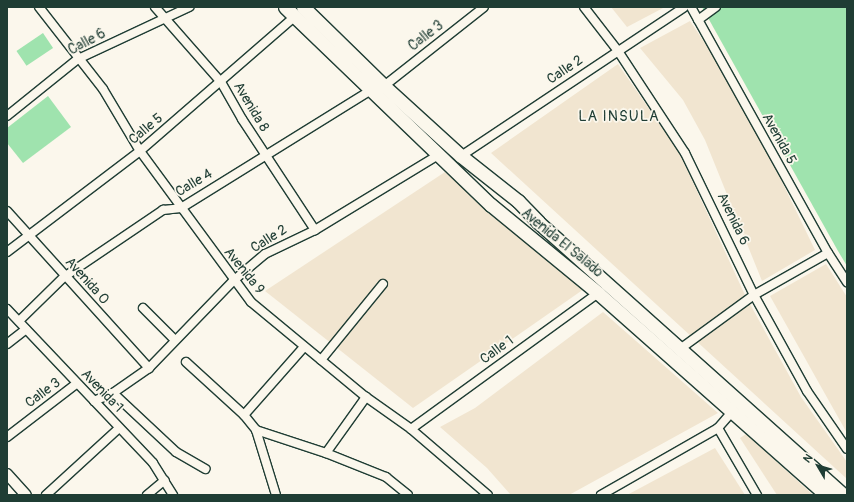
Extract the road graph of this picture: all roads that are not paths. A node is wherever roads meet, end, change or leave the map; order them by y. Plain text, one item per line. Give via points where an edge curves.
1 (39, 7) edge
2 (155, 7) edge
3 (189, 7) edge
4 (285, 7) edge
5 (484, 7) edge
6 (584, 7) edge
7 (684, 7) edge
8 (691, 7) edge
9 (716, 7) edge
10 (304, 10) edge
11 (163, 19) junction
12 (698, 20) junction
13 (618, 50) junction
14 (78, 59) junction
15 (221, 82) junction
16 (384, 86) junction
17 (371, 90) junction
18 (7, 116) edge
19 (140, 151) junction
20 (265, 154) junction
21 (440, 154) junction
22 (461, 156) junction
23 (181, 208) junction
24 (7, 211) edge
25 (315, 230) junction
26 (29, 235) junction
27 (7, 252) edge
28 (828, 253) junction
29 (64, 277) junction
30 (233, 281) junction
31 (847, 282) edge
32 (383, 284) dead end
33 (598, 293) junction
34 (754, 294) junction
35 (143, 308) dead end
36 (7, 309) edge
37 (19, 321) junction
38 (26, 329) junction
39 (175, 340) junction
40 (7, 344) edge
41 (304, 347) junction
42 (680, 349) junction
43 (321, 360) junction
44 (186, 362) dead end
45 (149, 368) junction
46 (76, 384) junction
47 (113, 393) junction
48 (366, 397) junction
49 (94, 401) junction
50 (733, 410) junction
51 (244, 415) junction
52 (119, 428) junction
53 (718, 428) junction
54 (411, 429) junction
55 (256, 430) junction
56 (7, 437) edge
57 (847, 449) edge
58 (326, 453) junction
59 (205, 469) dead end
60 (7, 474) edge
61 (165, 480) junction
62 (26, 495) edge
63 (46, 495) edge
64 (147, 495) edge
65 (173, 495) edge
66 (276, 495) edge
67 (408, 495) edge
68 (488, 495) edge
69 (601, 495) edge
70 (757, 495) edge
71 (826, 495) edge
72 (843, 495) edge

1 - 14 street, Avenida 9
2 - 11 street, Avenida 8
3 - 11 street, Calle 6
4 - 10 main road, Avenida El Salado
5 - 16 street, Calle 3
6 - 13 street, Avenida 6
7 - 13 street, Calle 2
8 - 12 street, Avenida 5
9 - 12 street
10 - 15 street, Calle 5
10 - 16 main road, Avenida El Salado
10 - 17 main road, Avenida El Salado
11 - 14 street, Calle 6
11 - 15 street, Avenida 8
12 - 28 street, Avenida 5
13 - 22 street, Calle 2
13 - 34 street, Avenida 6 via 685,153
14 - 18 street, Calle 6
14 - 19 street, Avenida 9 via 103,89
15 - 19 street, Calle 5
15 - 20 street, Avenida 8
16 - 22 main road, Avenida El Salado
17 - 20 street, Calle 4
17 - 21 main road, Avenida El Salado
19 - 23 street, Avenida 9
19 - 26 street, Calle 5
20 - 23 street, Calle 4
20 - 25 street, Avenida 8
21 - 25 street, Calle 2
21 - 33 main road, Avenida El Salado via 491,206
22 - 42 main road, Avenida El Salado via 518,201 538,222
23 - 29 street, Calle 4 via 163,210
23 - 30 street, Avenida 9
24 - 26 street, Avenida 0
25 - 30 street, Calle 2 via 265,254
26 - 27 street, Calle 5
26 - 29 street, Avenida 0
28 - 31 street, Avenida 5
28 - 34 street
29 - 37 street, Calle 4
29 - 45 street, Avenida 0
30 - 39 street, Calle 2
30 - 41 street, Avenida 9 via 251,302
32 - 43 street
33 - 50 main road, Avenida El Salado
33 - 54 street, Calle 1
34 - 42 street
34 - 57 street, Avenida 6 via 807,391
35 - 39 street
36 - 37 street, Avenida 1
37 - 38 street, Avenida 1
38 - 40 street
38 - 46 street, Avenida 1
39 - 45 street, Calle 2
41 - 43 street, Avenida 9
41 - 51 street
42 - 72 main road, Avenida El Salado
43 - 48 street, Avenida 9
44 - 51 street
45 - 47 street, Calle 2
46 - 49 street, Avenida 1
46 - 56 street, Calle 3
47 - 49 street, Calle 2
47 - 59 street via 176,452
48 - 54 street, Avenida 9
48 - 58 street
49 - 52 street, Avenida 1
50 - 53 street
50 - 71 main road, Avenida El Salado
51 - 55 street
52 - 61 street, Avenida 1 via 153,463
52 - 63 street
53 - 69 street
53 - 70 street
54 - 68 street, Avenida 9
55 - 58 street
55 - 66 street
58 - 67 street via 386,476
60 - 62 street
61 - 64 street
61 - 65 street, Avenida 1

